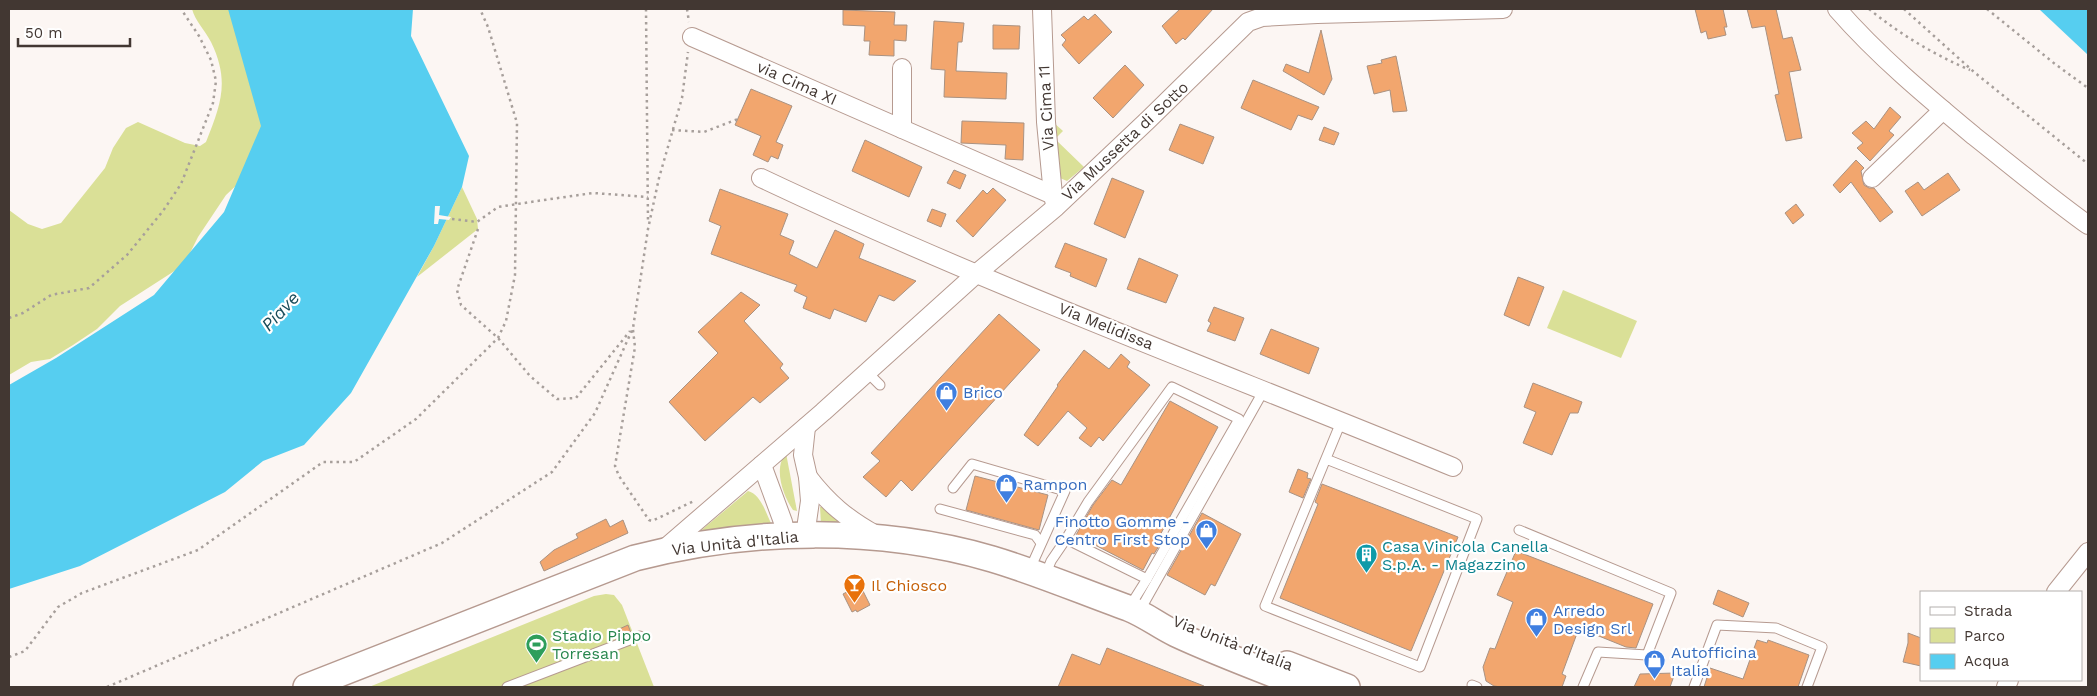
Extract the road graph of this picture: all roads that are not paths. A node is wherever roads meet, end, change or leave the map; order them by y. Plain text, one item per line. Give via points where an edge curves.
1 (1042, 9) edge
2 (1503, 9) edge
3 (1837, 9) edge
4 (692, 37) road end
5 (902, 68) dead end
6 (1943, 110) junction
7 (902, 129) junction
8 (761, 178) dead end
9 (1872, 178) dead end
10 (1054, 201) junction
11 (2088, 225) edge
12 (976, 274) junction
13 (867, 372) junction
14 (880, 385) dead end
15 (1264, 390) junction
16 (1341, 422) junction
17 (806, 426) junction
18 (1326, 459) junction
19 (762, 465) junction
20 (1453, 467) dead end
21 (808, 477) junction
22 (953, 488) dead end
23 (940, 509) dead end
24 (1519, 530) dead end
25 (796, 536) junction
26 (1066, 539) junction
27 (885, 540) junction
28 (1041, 543) junction
29 (663, 550) junction
30 (2088, 552) edge
31 (1037, 574) junction
32 (1147, 579) junction
33 (2057, 591) edge
34 (1138, 612) junction
35 (640, 636) dead end
36 (1213, 651) junction
37 (1324, 684) edge
38 (306, 687) edge
39 (507, 687) edge
40 (1277, 687) edge
41 (1583, 687) edge
42 (1694, 687) edge
43 (1807, 687) edge

1 - 10 street, Via Cima 11 via 1046,122
2 - 10 street, Via Mussetta di Sotto via 1317,14 1262,17 1248,22 1148,120
3 - 6 street via 1871,45
4 - 7 street, via Cima XI
5 - 7 street
6 - 9 street
6 - 11 street via 2046,195
7 - 10 street, via Cima XI
8 - 12 street, Via Melidissa
10 - 12 street, Via Mussetta di Sotto
12 - 13 street, Via Mussetta di Sotto
12 - 15 street, Via Melidissa
13 - 14 lane
13 - 17 street, Via Mussetta di Sotto
15 - 16 street, Via Melidissa
15 - 34 lane
16 - 18 lane
16 - 20 street, Via Melidissa
17 - 19 street, Via Mussetta di Sotto
17 - 21 street via 803,454
18 - 18 lane via 1265,606 1420,667 1477,519
19 - 25 street via 783,522
19 - 29 street, Via Mussetta di Sotto
21 - 25 street via 810,501
21 - 27 street via 826,500 853,522
22 - 28 lane via 972,464 1065,491
23 - 28 lane via 1035,535
24 - 41 lane via 1671,592 1647,655 1598,652
25 - 27 main road, Via Unità d'Italia
25 - 29 main road, Via Unità d'Italia
26 - 31 lane
26 - 32 lane
26 - 32 lane via 1088,502 1172,387 1239,419
27 - 31 main road, Via Unità d'Italia via 959,551
28 - 31 lane
29 - 38 main road, Via Unità d'Italia via 614,564
30 - 33 street
31 - 34 main road, Via Unità d'Italia
32 - 34 lane
34 - 36 main road, Via Unità d'Italia via 1159,626
34 - 37 main road, Via Unità d'Italia via 1163,617
35 - 39 lane
36 - 37 main road, Via Unità d'Italia
36 - 40 street
42 - 43 lane via 1718,625 1776,628 1822,647

